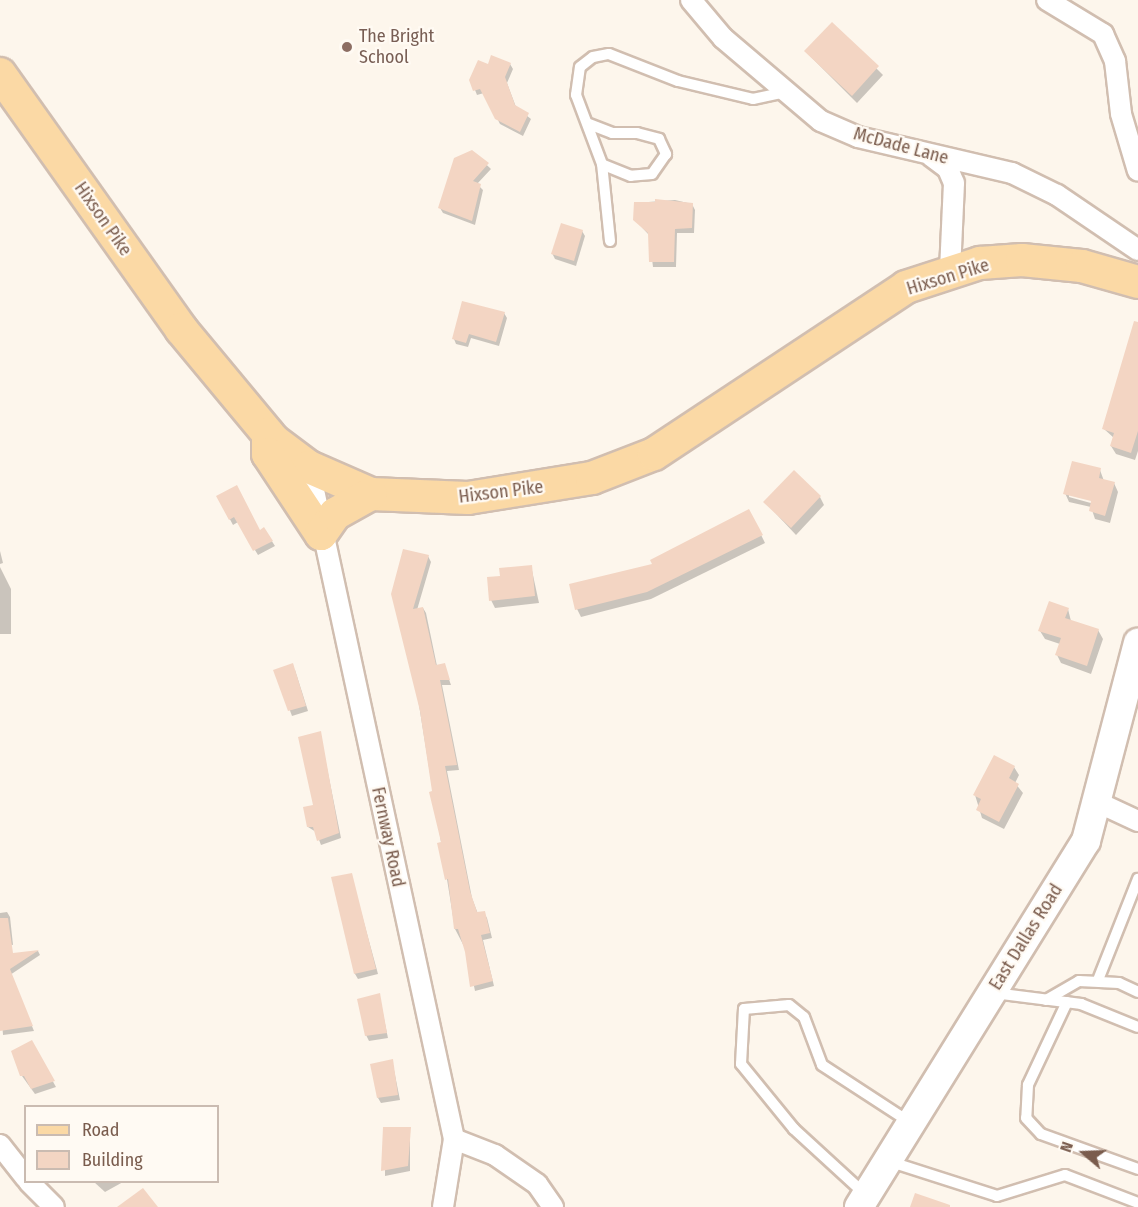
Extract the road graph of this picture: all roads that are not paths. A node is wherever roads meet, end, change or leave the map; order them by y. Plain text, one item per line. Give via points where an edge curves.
1 (691, 0) edge
2 (1047, 0) edge
3 (0, 75) edge
4 (784, 92) junction
5 (589, 124) junction
6 (930, 155) junction
7 (602, 164) junction
8 (1138, 171) edge
9 (610, 241) dead end
10 (1138, 250) edge
11 (950, 272) junction
12 (1138, 282) edge
13 (268, 434) junction
14 (309, 467) junction
15 (371, 494) junction
16 (321, 534) junction
17 (1138, 643) edge
18 (1097, 802) junction
19 (1138, 821) edge
20 (1138, 879) edge
21 (1098, 980) junction
22 (1138, 992) edge
23 (992, 993) junction
24 (1046, 1000) junction
25 (1067, 1002) junction
26 (1138, 1027) edge
27 (911, 1123) junction
28 (454, 1139) junction
29 (0, 1145) edge
30 (888, 1161) junction
31 (1138, 1169) edge
32 (24, 1175) edge
33 (30, 1183) edge
34 (863, 1201) edge
35 (1138, 1203) edge
36 (54, 1207) edge
37 (443, 1207) edge
38 (553, 1207) edge

1 - 4 street, McDade Lane via 723,38
2 - 8 street via 1103,34 1115,61 1121,114
3 - 13 main road, Hixson Pike via 181,329
4 - 5 lane via 753,99 678,81 609,54 580,67 576,95
4 - 6 street, McDade Lane via 821,121 849,133
5 - 7 lane
5 - 7 lane via 612,133 637,133 659,140 666,154 652,174 631,176
6 - 10 street, McDade Lane via 1012,173 1057,195
6 - 11 street via 948,169 954,183
7 - 9 lane
11 - 12 main road, Hixson Pike via 980,263 1022,260 1082,266
11 - 15 main road, Hixson Pike via 906,287 654,454 602,474 468,498
13 - 14 main road, Hixson Pike
13 - 16 main road via 268,454
14 - 15 main road, Hixson Pike
14 - 16 street, Fernway Road
15 - 16 main road via 335,513
16 - 28 street, Fernway Road
17 - 18 street, East Dallas Road
18 - 19 street
18 - 23 street, East Dallas Road via 1086,841
20 - 21 lane
21 - 22 lane
21 - 24 lane via 1079,981
23 - 24 lane
23 - 27 street, East Dallas Road
24 - 25 lane
25 - 26 lane
25 - 31 lane via 1028,1085 1026,1118 1041,1134
27 - 30 street, East Dallas Road
27 - 34 lane via 822,1065 804,1017 789,1005 744,1009 741,1064 794,1129
28 - 37 street, Fernway Road
28 - 38 street via 495,1155 537,1184
29 - 32 street
30 - 34 street, East Dallas Road
30 - 35 lane via 997,1196 1065,1175
33 - 36 street

